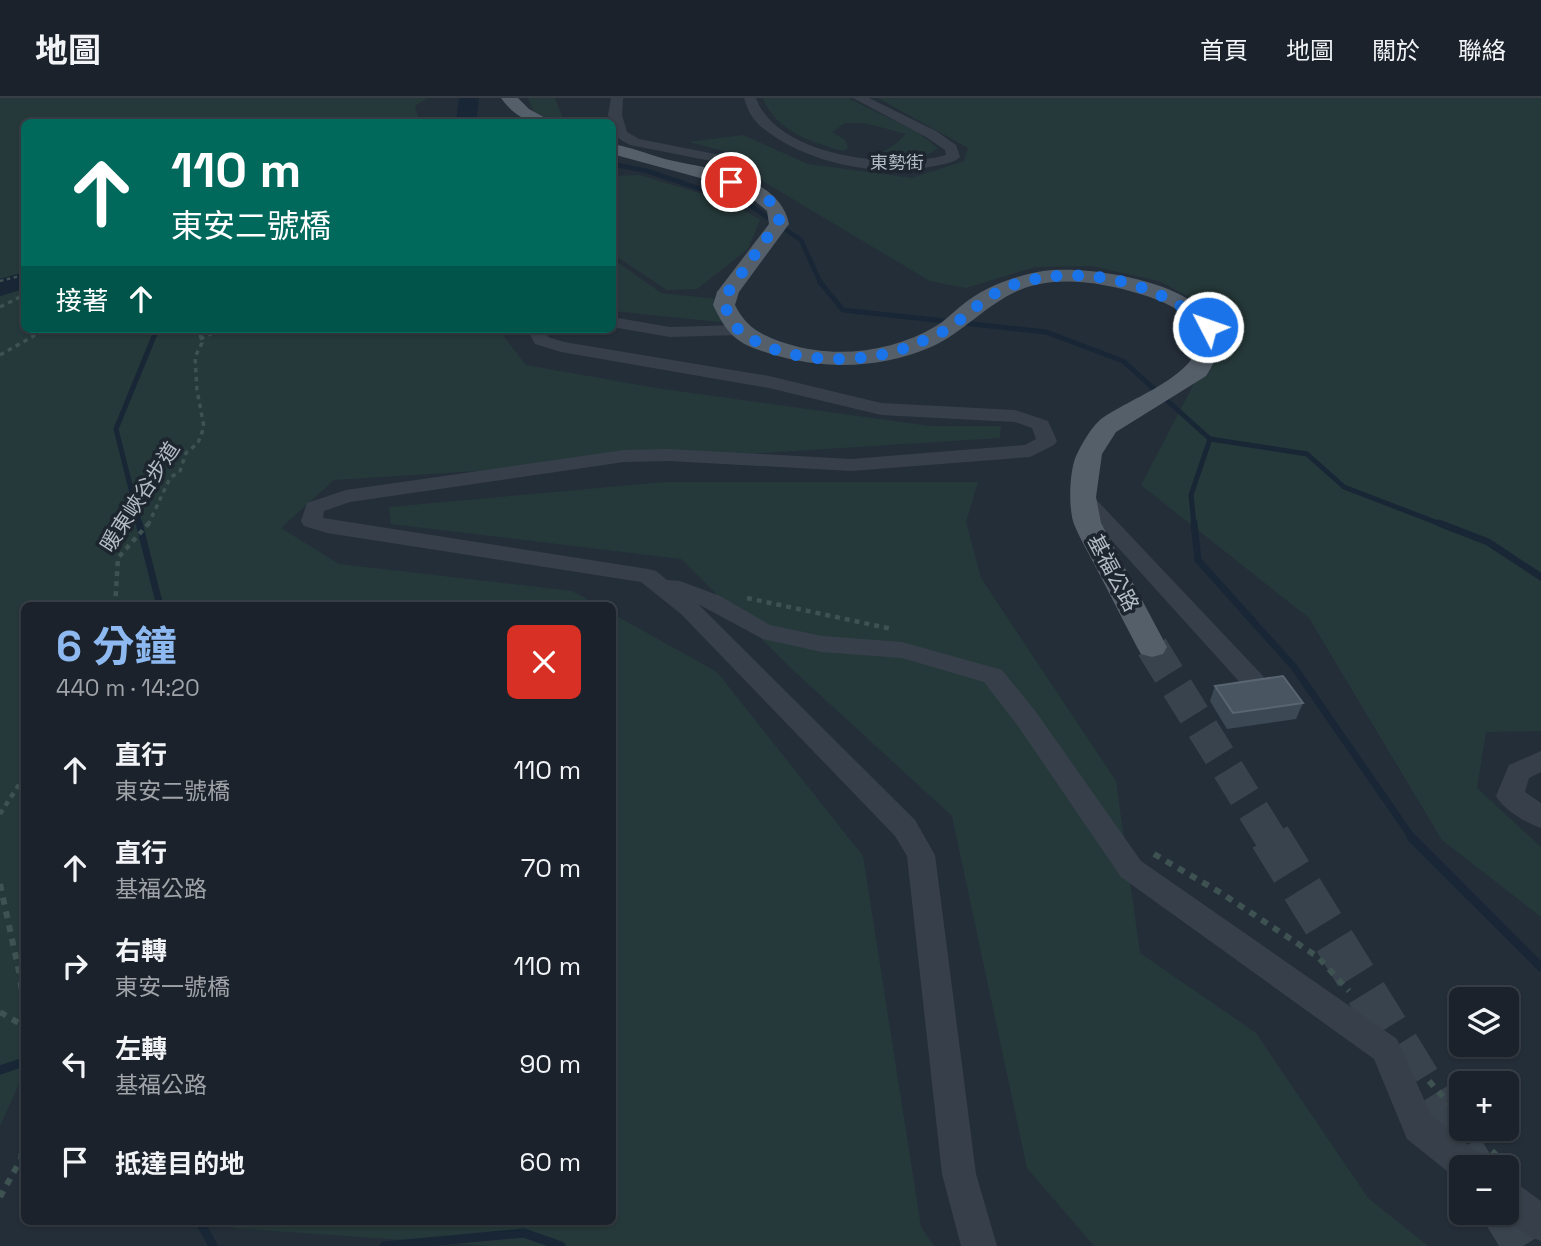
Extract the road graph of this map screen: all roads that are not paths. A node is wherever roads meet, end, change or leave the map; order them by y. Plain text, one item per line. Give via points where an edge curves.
1 (509, 98) edge
2 (617, 98) edge
3 (750, 98) edge
4 (859, 98) edge
5 (538, 119) edge
6 (616, 150) edge
7 (716, 177) junction
8 (616, 323) edge
9 (739, 330) junction
10 (538, 333) edge
11 (1083, 497) junction
12 (648, 576) junction
13 (1152, 647) tunnel mouth
14 (1254, 682) edge
15 (1541, 761) edge
16 (1541, 817) edge
17 (1454, 1155) edge
18 (1519, 1195) edge
19 (1541, 1223) edge
20 (979, 1246) edge

1 - 5 main road via 523,113
2 - 7 street via 615,115 621,134 635,142 723,162
3 - 4 street, 東勢街 via 764,125 850,160 907,166 953,157 951,148 931,134
6 - 7 main road
7 - 9 main road via 756,191 775,205 779,214 779,224 728,292 724,305
8 - 9 street via 670,332
9 - 11 main road, 基福公路 via 791,354 851,359 911,346 945,330 1009,286 1045,277 1121,281 1158,292 1187,308 1208,327 1212,339 1208,357 1198,372 1107,427 1089,454
10 - 12 street via 541,340 561,347 769,382 881,409 1015,416 1041,425 1047,441 1030,451 851,465 624,456 346,496 314,507 311,516 312,521 327,526
11 - 13 main road, 基福公路 via 1087,523
11 - 14 street
12 - 17 street via 712,601 763,631 822,644 902,650 993,676 1131,869 1386,1049 1419,1128
12 - 20 street via 690,609 905,828 920,855 959,1174
15 - 16 street via 1518,772 1510,796
18 - 19 street

